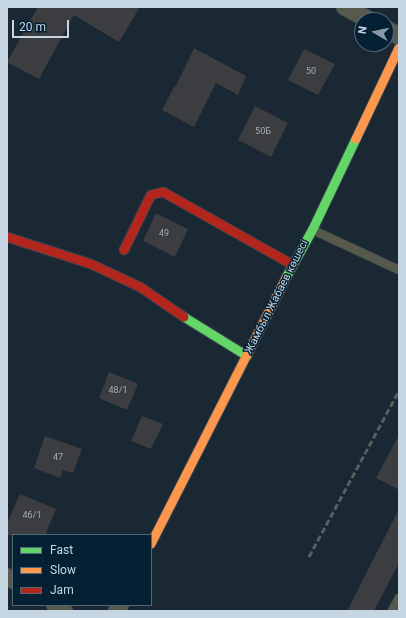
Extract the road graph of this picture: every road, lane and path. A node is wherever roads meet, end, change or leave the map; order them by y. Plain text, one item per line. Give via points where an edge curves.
1 (345, 7) edge
2 (354, 12) edge
3 (399, 48) edge
4 (313, 229) junction
5 (7, 237) edge
6 (124, 250) dead end
7 (293, 265) junction
8 (399, 270) edge
9 (247, 356) junction
10 (152, 542) edge
11 (399, 598) edge
12 (392, 611) edge

1 - 2 street
3 - 4 street, Жамбыл Жабаев көшесі
4 - 7 street, Жамбыл Жабаев көшесі
4 - 8 lane
5 - 9 street via 91,264 140,287
6 - 7 street via 151,196 163,192
7 - 9 street, Жамбыл Жабаев көшесі
9 - 10 street, Жамбыл Жабаев көшесі
11 - 12 lane

